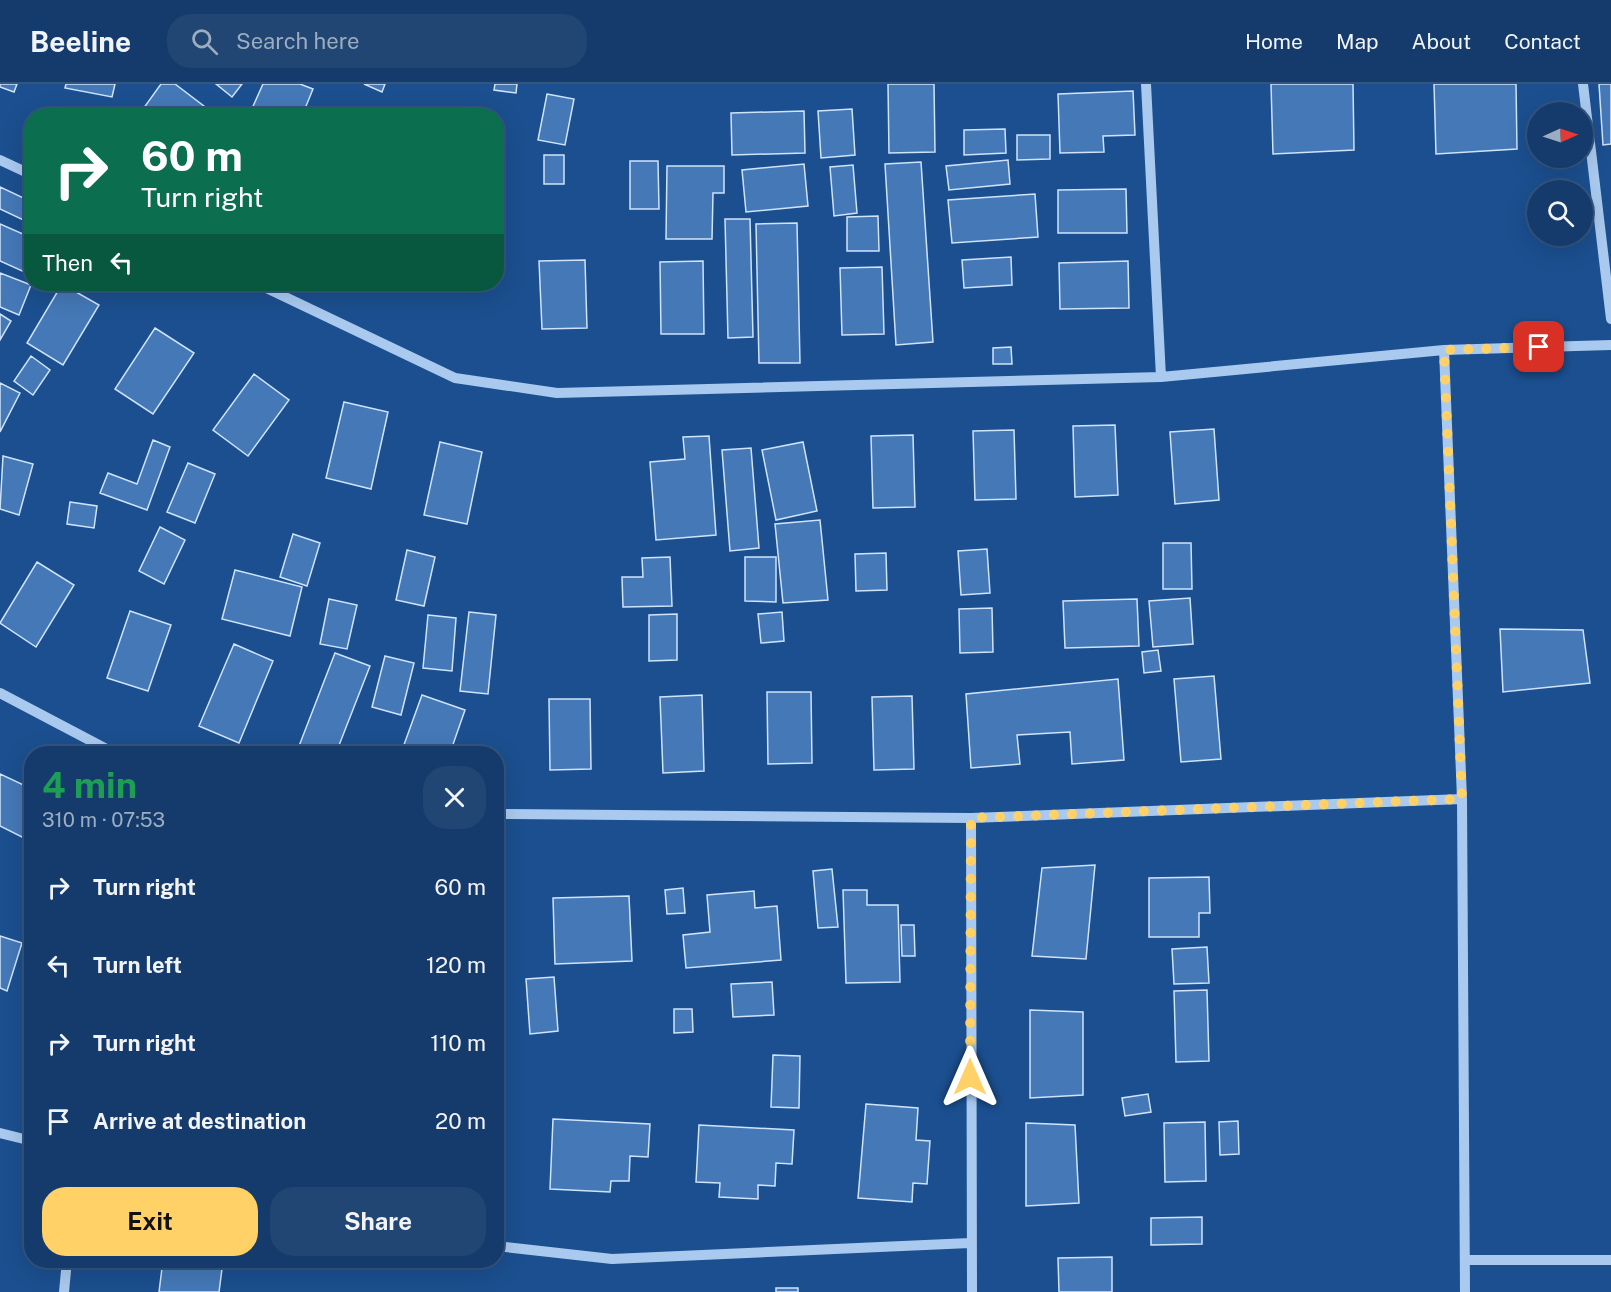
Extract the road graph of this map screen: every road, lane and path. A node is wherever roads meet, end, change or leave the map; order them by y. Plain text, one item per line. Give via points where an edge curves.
1 (1146, 84) edge
2 (1583, 84) edge
3 (0, 160) edge
4 (24, 171) edge
5 (273, 291) edge
6 (1611, 319) edge
7 (1611, 345) edge
8 (1444, 350) junction
9 (1161, 377) junction
10 (0, 693) edge
11 (101, 746) edge
12 (1462, 799) junction
13 (504, 814) edge
14 (971, 818) junction
15 (0, 1133) edge
16 (24, 1139) edge
17 (970, 1243) junction
18 (504, 1247) edge
19 (1465, 1260) junction
20 (1611, 1260) edge
21 (66, 1268) edge
22 (64, 1292) edge
23 (972, 1292) edge
24 (1466, 1292) edge

1 - 9 street
2 - 6 street
3 - 4 street
5 - 9 street via 455,378 557,393
7 - 8 street
8 - 9 street
8 - 12 street
10 - 11 street
12 - 14 street
12 - 19 street
13 - 14 street
14 - 17 street
15 - 16 street
17 - 18 street via 612,1259
17 - 23 street
19 - 20 street
19 - 24 street
21 - 22 street

